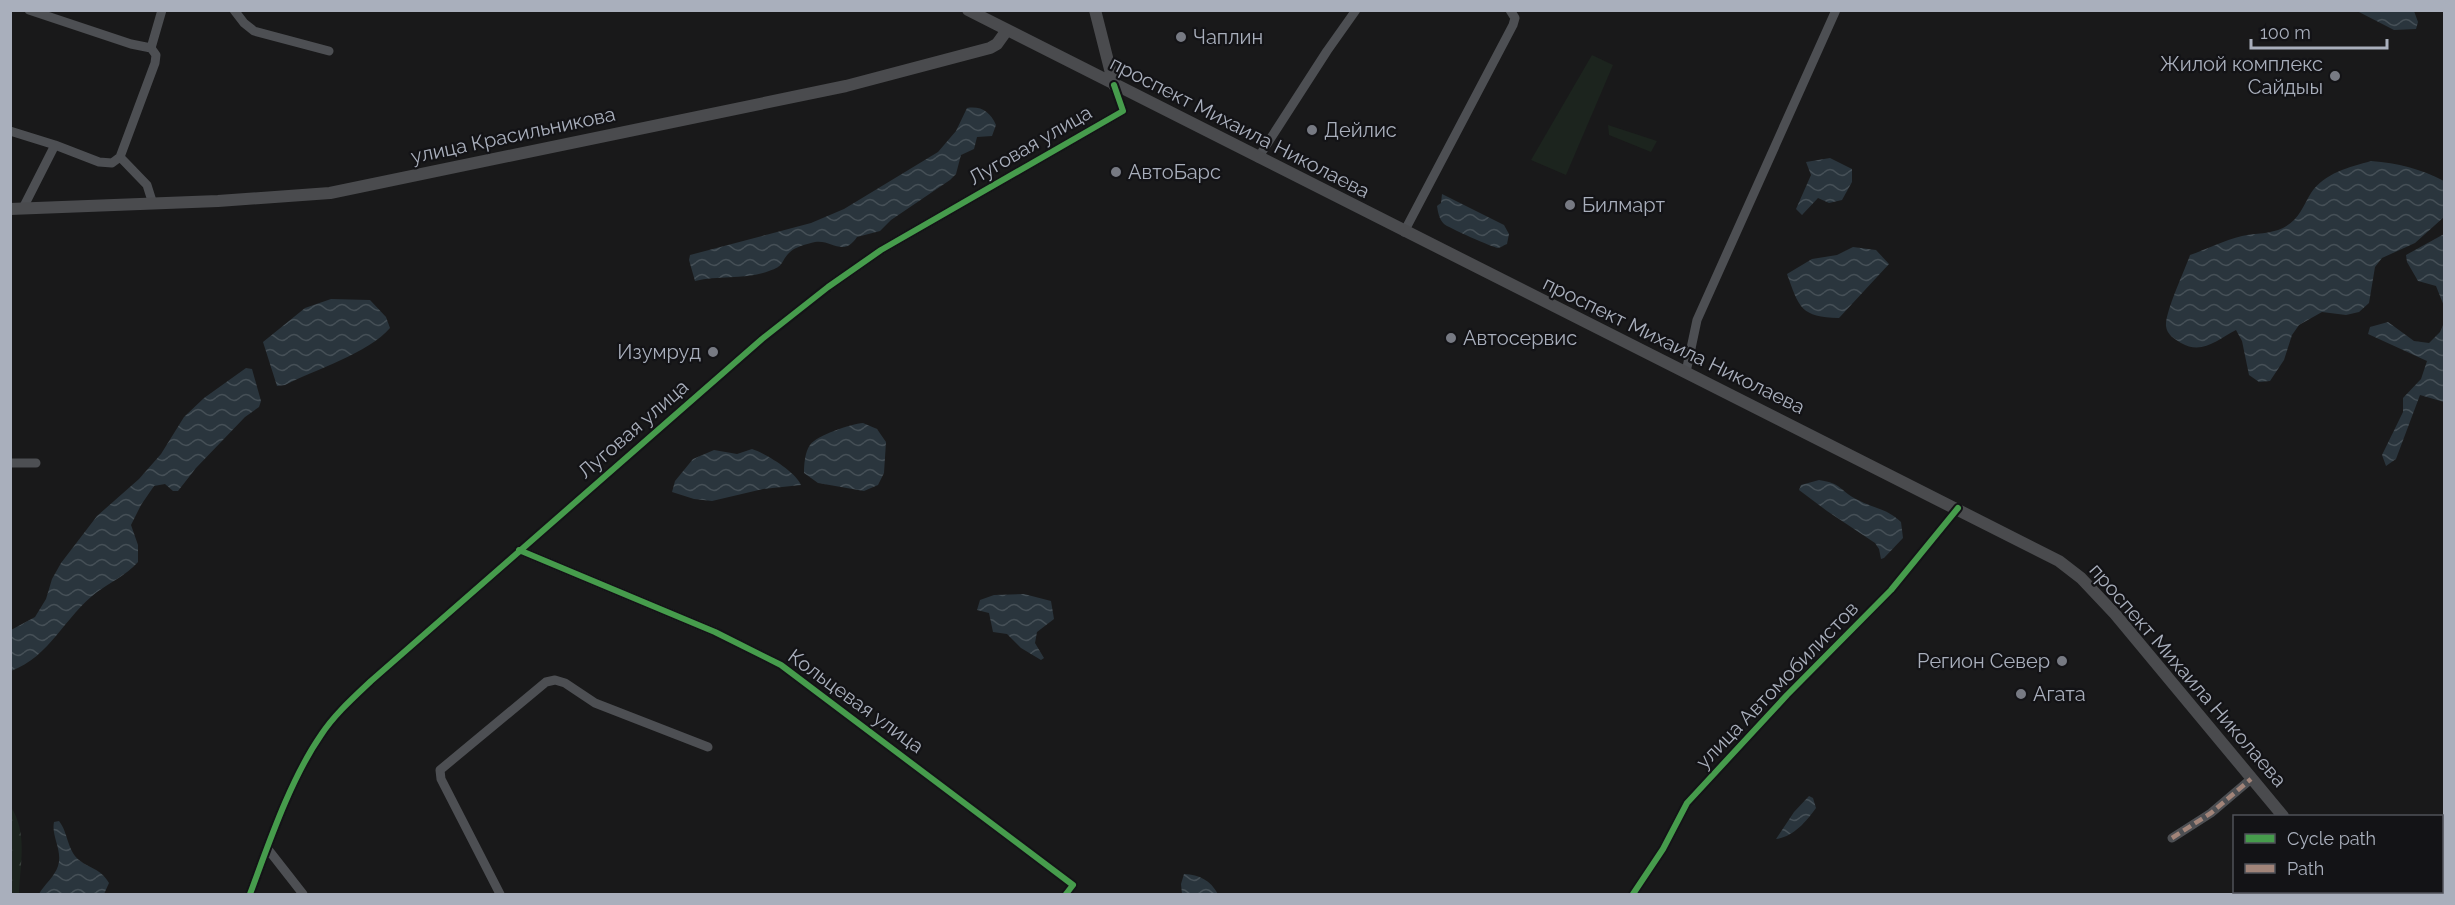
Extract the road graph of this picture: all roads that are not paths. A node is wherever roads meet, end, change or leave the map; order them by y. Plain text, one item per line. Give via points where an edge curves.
1 (29, 10) edge
2 (162, 10) edge
3 (234, 10) edge
4 (968, 10) edge
5 (1095, 10) edge
6 (1356, 10) edge
7 (1510, 10) edge
8 (1836, 10) edge
9 (49, 14) edge
10 (1007, 30) junction
11 (151, 48) junction
12 (329, 51) dead end
13 (1114, 85) junction
14 (10, 131) edge
15 (55, 145) junction
16 (120, 156) junction
17 (1258, 158) junction
18 (153, 204) junction
19 (17, 208) edge
20 (1404, 232) junction
21 (1686, 372) junction
22 (10, 463) edge
23 (36, 463) dead end
24 (1958, 508) junction
25 (519, 550) junction
26 (708, 747) dead end
27 (2251, 779) junction
28 (2282, 815) edge
29 (2172, 838) dead end
30 (267, 848) junction
31 (250, 894) edge
32 (303, 894) edge
33 (500, 894) edge
34 (1066, 894) edge
35 (1633, 894) edge

1 - 9 street
2 - 11 street
3 - 12 street via 254,31
4 - 10 main road, проспект Михаила Николаева
5 - 13 main road
6 - 17 street
7 - 20 street via 1515,18 1513,25
8 - 21 street via 1698,320
9 - 11 street
10 - 13 main road, проспект Михаила Николаева
10 - 18 main road, улица Красильникова via 998,44 990,48 846,86 351,189 302,196
11 - 16 street via 156,55 155,63
13 - 17 main road, проспект Михаила Николаева
13 - 25 street, Луговая улица via 1123,111 881,250 828,287 762,339
14 - 15 street
15 - 16 street via 99,162 112,163
15 - 19 street
16 - 18 street via 147,185
17 - 20 main road, проспект Михаила Николаева
18 - 19 main road, улица Красильникова
20 - 21 main road, проспект Михаила Николаева
21 - 24 main road, проспект Михаила Николаева
22 - 23 street
24 - 27 main road, проспект Михаила Николаева via 2045,552 2081,578
24 - 35 street, улица Автомобилистов via 1891,590 1687,803
25 - 30 street, Луговая улица via 343,707 302,767
25 - 34 street, Кольцевая улица via 715,632 781,665 1073,885
26 - 33 street via 595,703 565,683 546,682 440,770 441,779
27 - 28 main road, проспект Михаила Николаева
27 - 29 street via 2211,813
30 - 31 street, Луговая улица
30 - 32 street

